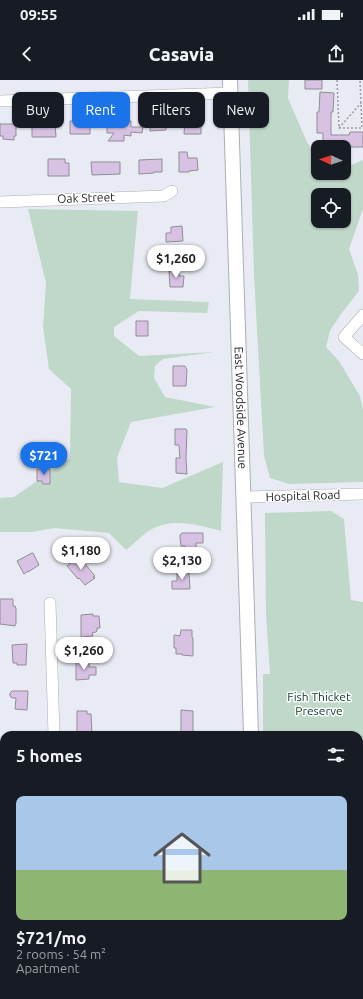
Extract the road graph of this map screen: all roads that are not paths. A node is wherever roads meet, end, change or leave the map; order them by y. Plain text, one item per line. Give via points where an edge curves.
1 (231, 87) edge
2 (0, 101) edge
3 (172, 191) dead end
4 (0, 202) edge
5 (363, 315) edge
6 (363, 354) edge
7 (363, 494) edge
8 (243, 497) junction
9 (50, 603) dead end
10 (54, 731) edge
11 (251, 731) edge

1 - 2 street
1 - 8 main road, East Woodside Avenue
3 - 4 street, Oak Street via 164,196
5 - 6 street via 344,337
7 - 8 street, Hospital Road
8 - 11 main road, East Woodside Avenue
9 - 10 street

